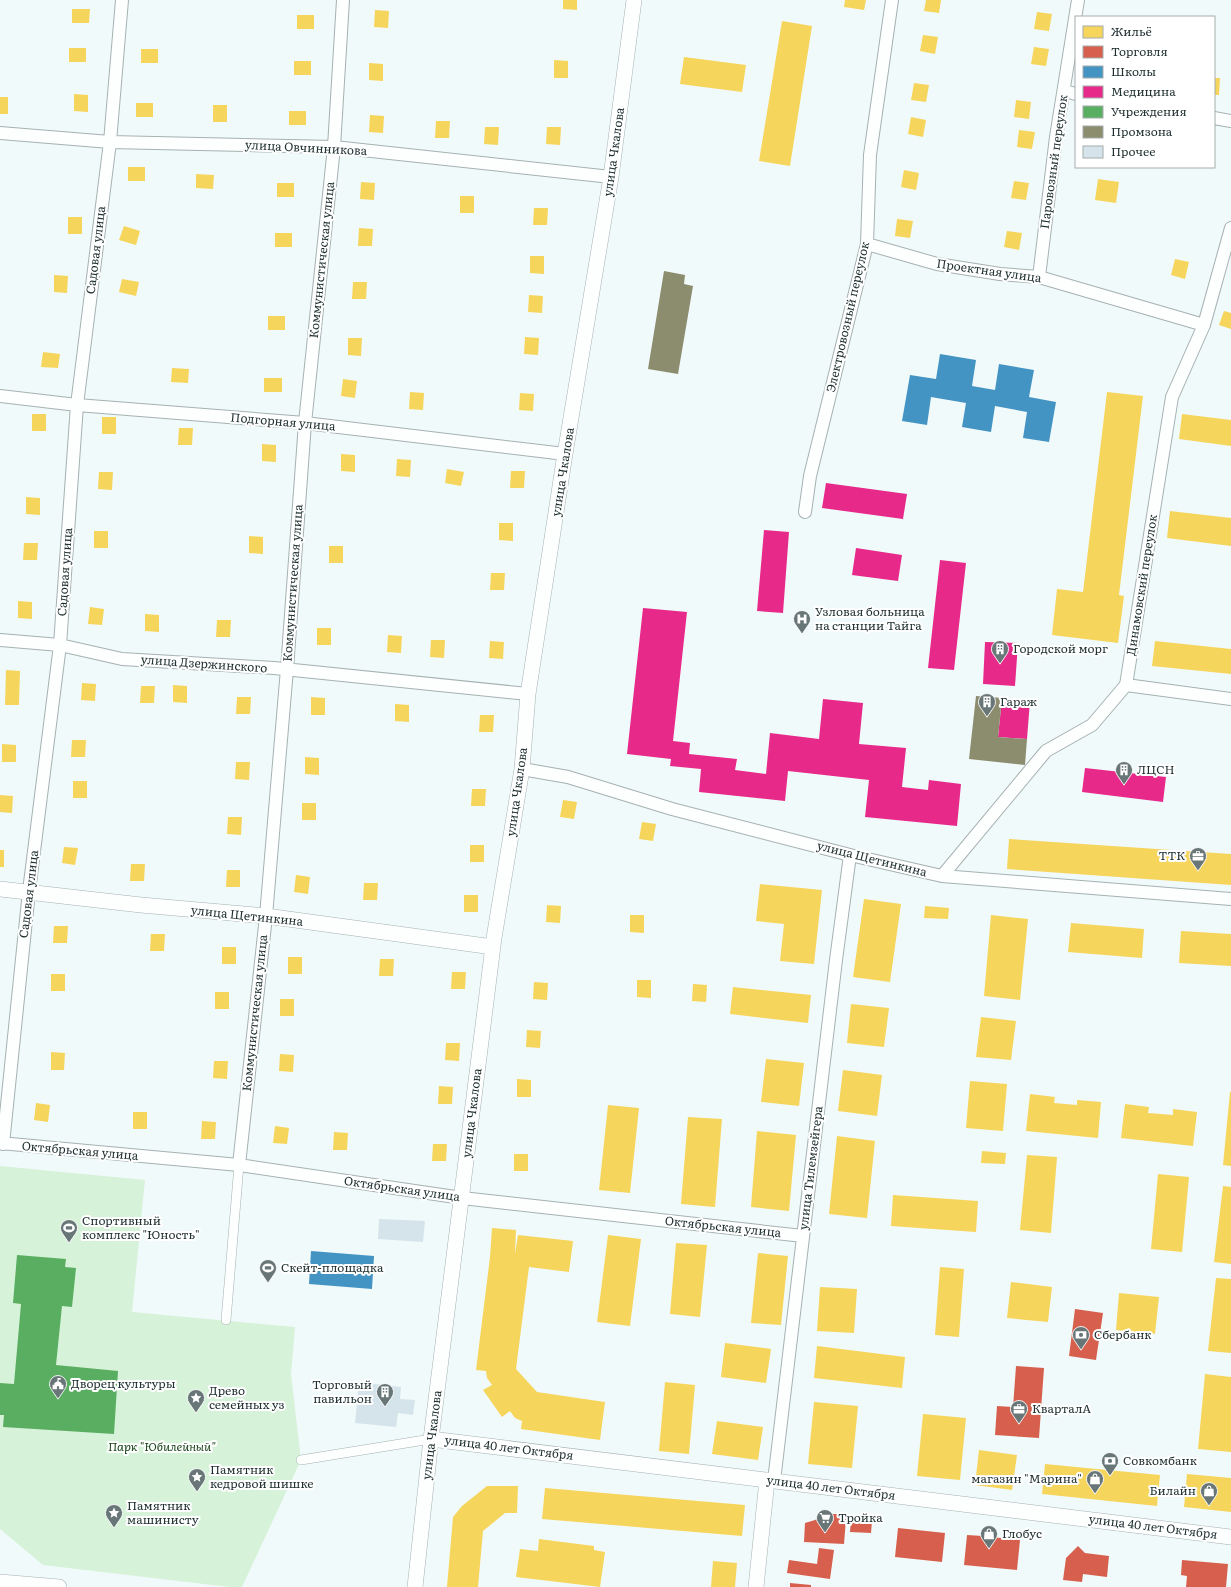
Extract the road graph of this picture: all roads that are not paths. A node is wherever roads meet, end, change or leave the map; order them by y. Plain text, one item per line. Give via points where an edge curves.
1 (122, 0) edge
2 (343, 0) edge
3 (634, 0) edge
4 (892, 0) edge
5 (1078, 0) edge
6 (1076, 16) edge
7 (1075, 20) edge
8 (1064, 91) junction
9 (1075, 94) edge
10 (1215, 118) edge
11 (1231, 120) edge
12 (0, 133) edge
13 (110, 142) junction
14 (334, 147) junction
15 (612, 177) junction
16 (1231, 228) edge
17 (867, 244) junction
18 (1039, 277) junction
19 (1204, 325) junction
20 (0, 396) edge
21 (77, 405) junction
22 (305, 423) junction
23 (566, 454) junction
24 (805, 512) dead end
25 (0, 640) edge
26 (60, 645) junction
27 (287, 670) junction
28 (1126, 685) junction
29 (528, 694) junction
30 (1231, 699) edge
31 (522, 769) junction
32 (850, 855) junction
33 (942, 876) junction
34 (0, 888) edge
35 (29, 891) junction
36 (1231, 900) edge
37 (266, 916) junction
38 (493, 948) junction
39 (1, 1144) edge
40 (238, 1165) junction
41 (462, 1198) junction
42 (803, 1236) junction
43 (226, 1320) dead end
44 (431, 1439) junction
45 (301, 1460) dead end
46 (771, 1481) junction
47 (1231, 1537) edge
48 (0, 1582) edge
49 (59, 1587) edge
50 (415, 1587) edge
51 (756, 1587) edge

1 - 13 street, Садовая улица
2 - 14 street, Коммунистическая улица
3 - 15 street, улица Чкалова
4 - 17 street, Электровозный переулок via 870,155
5 - 6 street, Паровозный переулок
7 - 8 street, Паровозный переулок
8 - 9 street
8 - 18 street, Паровозный переулок
10 - 11 street
12 - 13 street, улица Овчинникова
13 - 14 street, улица Овчинникова
13 - 21 street, Садовая улица
14 - 15 street, улица Овчинникова
14 - 22 street, Коммунистическая улица
15 - 23 street, улица Чкалова
16 - 19 street, Динамовский переулок
17 - 18 street, Проектная улица via 937,264
17 - 24 street, Электровозный переулок via 810,476
18 - 19 street, Проектная улица
19 - 28 street, Динамовский переулок via 1172,397
20 - 21 street, Подгорная улица
21 - 22 street, Подгорная улица
21 - 26 street, Садовая улица
22 - 23 street, Подгорная улица
22 - 27 street, Коммунистическая улица
23 - 29 street, улица Чкалова
25 - 26 street, улица Дзержинского
26 - 27 street, улица Дзержинского via 122,658
26 - 35 street, Садовая улица
27 - 29 street, улица Дзержинского
27 - 37 street, Коммунистическая улица
28 - 30 street
28 - 33 street via 1092,725 1046,751
29 - 31 street, улица Чкалова
31 - 32 street, улица Щетинкина via 568,777 672,809
31 - 38 street, улица Чкалова
32 - 33 street, улица Щетинкина
32 - 42 street, улица Тилемзейгера
33 - 36 street, улица Щетинкина
34 - 35 street, улица Щетинкина
35 - 37 street, улица Щетинкина via 141,905
35 - 39 street, Садовая улица
37 - 38 street, улица Щетинкина
37 - 40 street, Коммунистическая улица
38 - 41 street, улица Чкалова
39 - 40 street, Октябрьская улица
40 - 41 street, Октябрьская улица
40 - 43 street
41 - 42 street, Октябрьская улица
41 - 44 street, улица Чкалова
42 - 46 street, улица Тилемзейгера
44 - 45 street
44 - 46 street, улица 40 лет Октября
44 - 50 street, улица Чкалова
46 - 47 street, улица 40 лет Октября
46 - 51 street, улица Тилемзейгера
48 - 49 street

